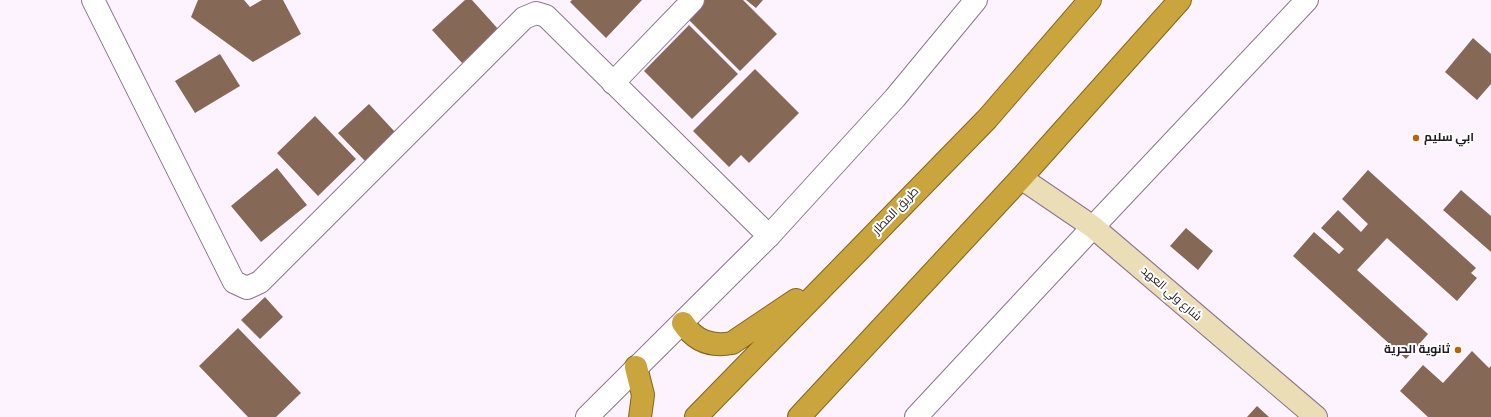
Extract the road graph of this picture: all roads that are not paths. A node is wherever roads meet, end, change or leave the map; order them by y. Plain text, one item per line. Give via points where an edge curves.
1 (93, 0) edge
2 (693, 0) edge
3 (976, 0) edge
4 (1090, 0) edge
5 (1180, 0) edge
6 (1307, 0) edge
7 (613, 83) junction
8 (1021, 178) junction
9 (1093, 227) junction
10 (769, 236) junction
11 (838, 271) junction
12 (683, 323) junction
13 (636, 367) junction
14 (587, 417) edge
15 (640, 417) edge
16 (696, 417) edge
17 (799, 417) edge
18 (916, 417) edge
19 (1316, 417) edge

1 - 7 street via 234,282 247,288 260,282 524,18 536,13 546,16
2 - 7 street
3 - 10 street via 895,98
4 - 11 highway, طريق المطار via 987,119
5 - 8 highway
6 - 9 street
7 - 10 street
8 - 9 main road, شارع ولي العهد
8 - 17 highway
9 - 18 street
9 - 19 main road, شارع ولي العهد
10 - 12 street
11 - 12 highway via 732,343 722,345 702,341
11 - 16 highway, طريق المطار
12 - 13 street
13 - 14 street
13 - 15 highway via 643,395

